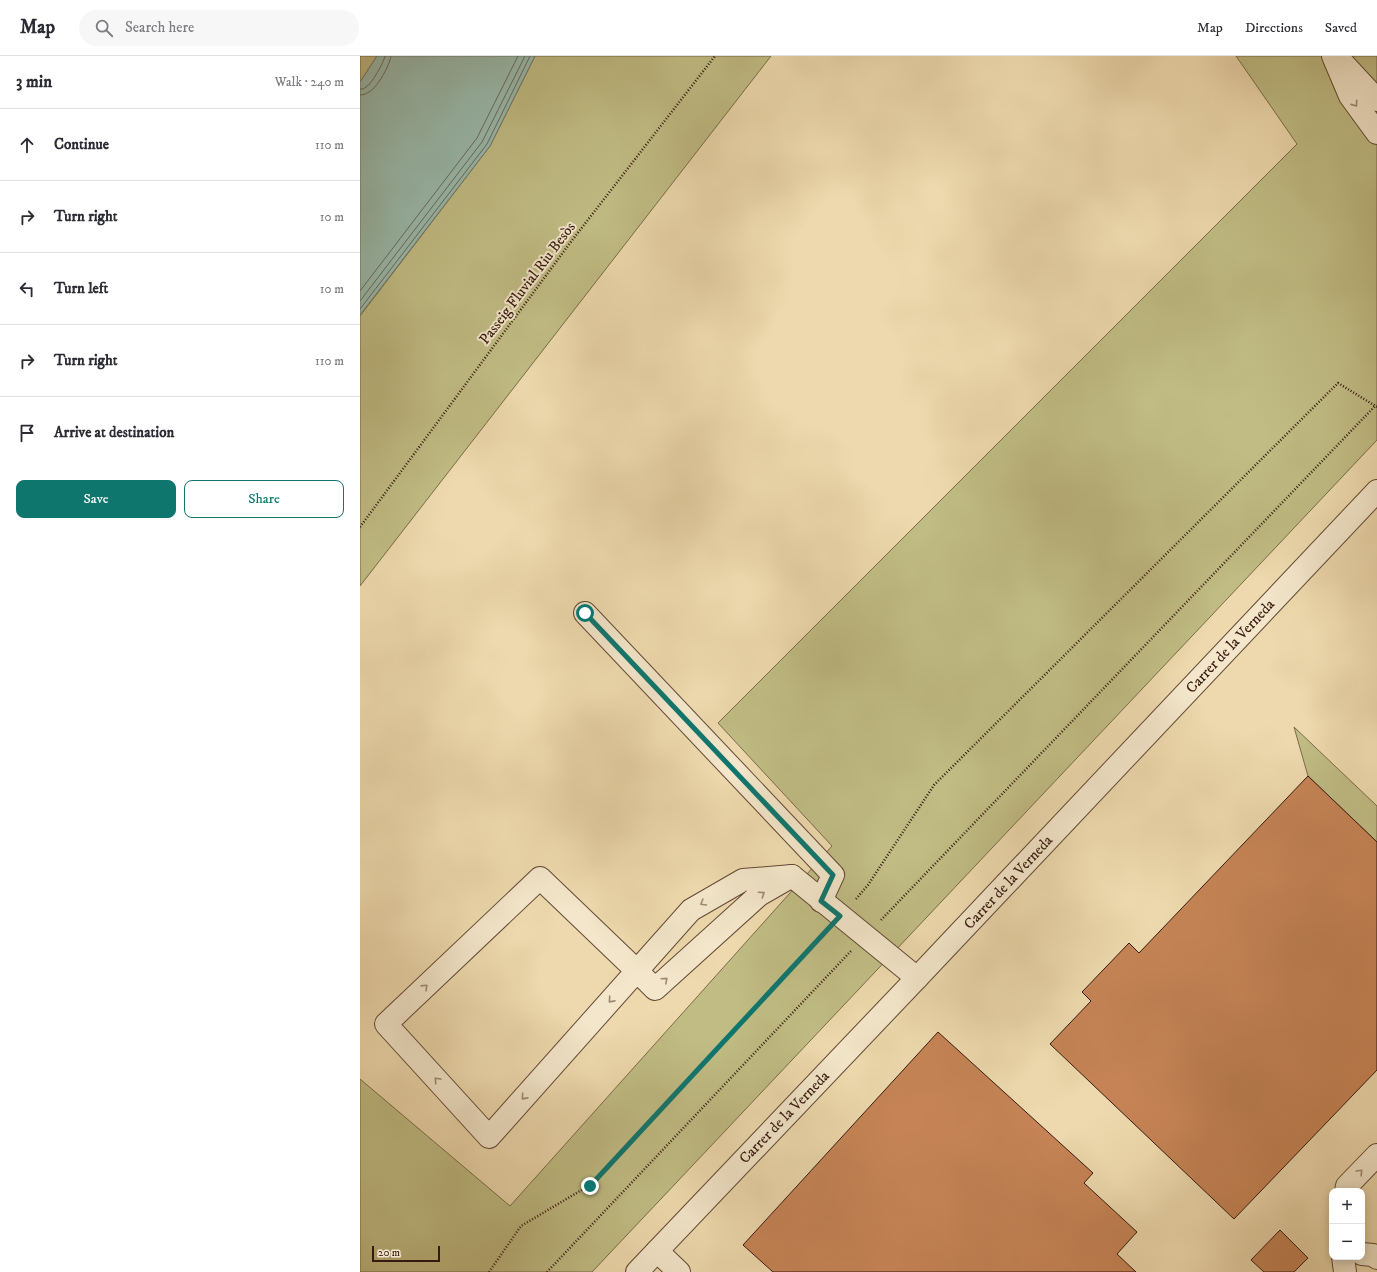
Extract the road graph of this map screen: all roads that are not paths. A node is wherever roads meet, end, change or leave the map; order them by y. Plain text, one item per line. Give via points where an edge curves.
1 (1334, 56) edge
2 (1377, 100) edge
3 (1377, 134) edge
4 (1377, 491) edge
5 (585, 613) dead end
6 (792, 876) junction
7 (821, 901) junction
8 (637, 971) junction
9 (917, 978) junction
10 (1377, 1155) edge
11 (1347, 1188) edge
12 (657, 1251) junction
13 (1365, 1254) edge
14 (1377, 1258) edge
15 (1343, 1260) edge
16 (637, 1272) edge
17 (679, 1272) edge
18 (1345, 1272) edge

1 - 2 street
1 -> 3 street via 1350,96
4 - 9 street, Carrer de la Verneda
5 - 7 street via 833,875
6 - 7 street
6 -> 8 street via 742,880 691,910
8 -> 6 street via 655,989 759,895
7 - 9 street
8 -> 8 street via 490,1137 386,1024 540,878
9 - 12 street, Carrer de la Verneda
11 -> 10 street
12 - 16 street, Carrer de la Verneda
12 - 17 street
13 - 14 street
15 - 18 street

